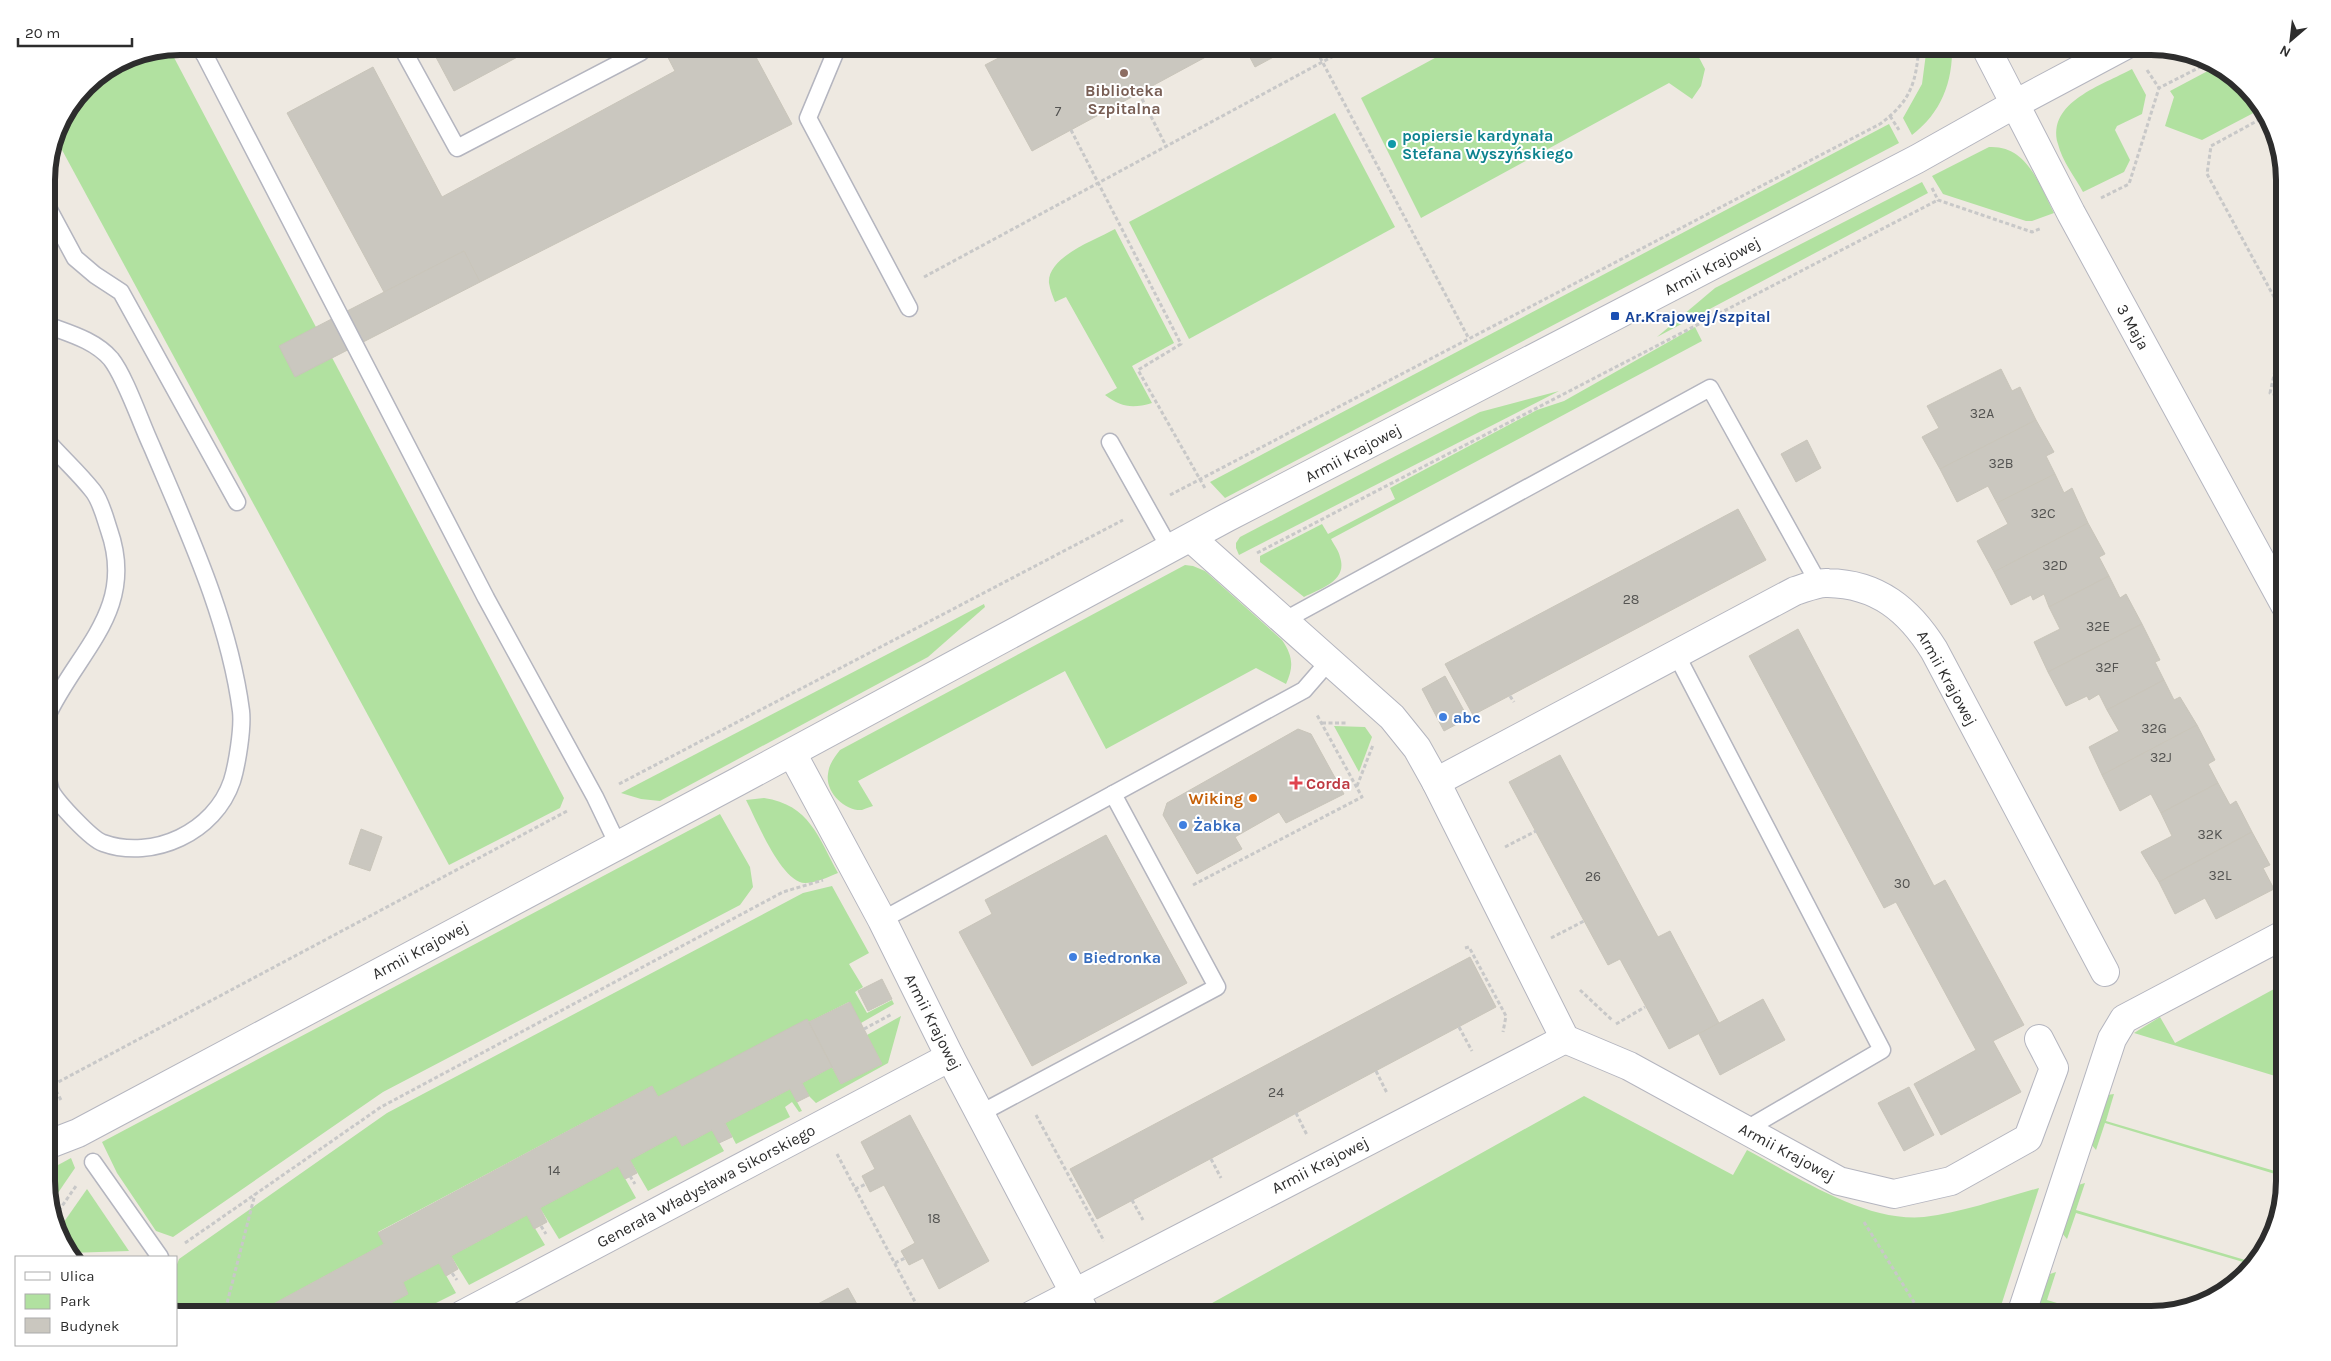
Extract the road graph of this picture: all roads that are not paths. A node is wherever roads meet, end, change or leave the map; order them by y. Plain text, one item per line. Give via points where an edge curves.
1 (210, 55) edge
2 (406, 55) edge
3 (635, 55) edge
4 (834, 55) edge
5 (1990, 55) edge
6 (2107, 55) edge
7 (2015, 104) junction
8 (55, 222) edge
9 (909, 308) dead end
10 (55, 328) edge
11 (1110, 442) dead end
12 (55, 450) edge
13 (238, 502) dead end
14 (1180, 543) junction
15 (1819, 584) junction
16 (2276, 589) edge
17 (1285, 620) junction
18 (1676, 654) junction
19 (1330, 660) junction
20 (55, 698) edge
21 (792, 753) junction
22 (1436, 782) junction
23 (1113, 794) junction
24 (55, 796) edge
25 (618, 845) junction
26 (882, 920) junction
27 (2276, 939) edge
28 (2105, 972) dead end
29 (1565, 1038) junction
30 (2039, 1039) dead end
31 (950, 1057) junction
32 (981, 1113) junction
33 (1745, 1130) junction
34 (55, 1142) edge
35 (93, 1162) dead end
36 (159, 1256) edge
37 (1081, 1303) edge
38 (458, 1306) edge
39 (1069, 1306) edge
40 (2024, 1306) edge

1 - 25 lane via 486,598
2 - 3 lane via 457,148
4 - 9 lane via 808,118
5 - 7 street, 3 Maja
6 - 7 street, Armii Krajowej
7 - 14 street, Armii Krajowej via 1916,159
7 - 16 street, 3 Maja
8 - 13 lane via 75,258 120,292
10 - 24 lane via 82,338 110,359 125,388 194,546 223,632 241,714 232,781 213,814 183,838 143,849 101,843 70,815
11 - 14 lane via 1146,508
12 - 20 lane via 95,492 116,550 117,583 111,608 102,625
14 - 17 street
14 - 21 street, Armii Krajowej
15 - 17 lane via 1710,388
15 - 18 street, Armii Krajowej via 1795,591
15 - 28 street, Armii Krajowej via 1854,586 1877,594 1900,607 1919,626
17 - 19 street
18 - 22 street, Armii Krajowej
18 - 33 lane via 1882,1050
19 - 22 street via 1392,717
19 - 23 lane via 1304,690
21 - 25 street, Armii Krajowej
21 - 26 street, Armii Krajowej
22 - 29 street
23 - 26 lane
23 - 32 lane via 1217,987
25 - 34 street, Armii Krajowej via 78,1133
26 - 31 street, Armii Krajowej
27 - 40 street via 2124,1019 2112,1039
29 - 33 street, Armii Krajowej via 1630,1066
29 - 37 street, Armii Krajowej
30 - 33 street, Armii Krajowej via 2054,1068 2028,1138 1951,1181 1894,1194 1839,1181
31 - 32 street, Armii Krajowej
31 - 38 street, Generała Władysława Sikorskiego
32 - 37 street, Armii Krajowej
35 - 36 lane
37 - 39 street, Armii Krajowej

